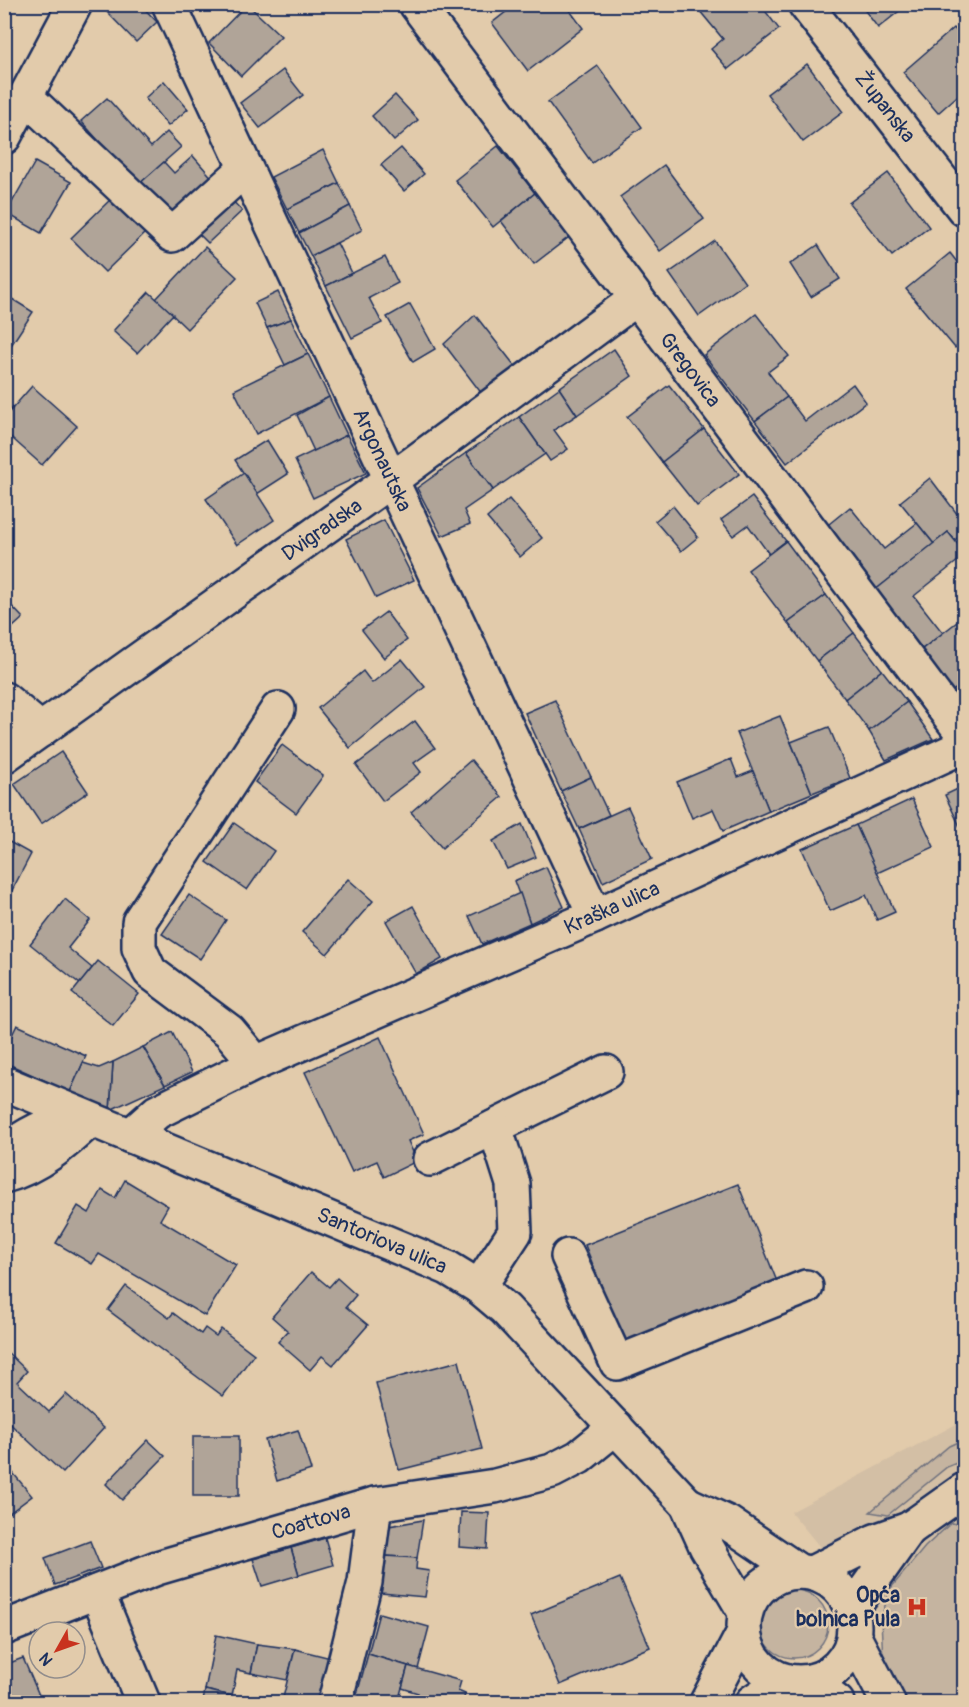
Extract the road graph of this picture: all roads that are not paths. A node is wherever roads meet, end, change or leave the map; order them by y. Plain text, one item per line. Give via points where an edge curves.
1 (75, 4) edge
2 (169, 4) edge
3 (416, 4) edge
4 (805, 4) edge
5 (26, 97) junction
6 (4, 137) edge
7 (245, 169) junction
8 (964, 209) edge
9 (636, 298) junction
10 (391, 480) junction
11 (4, 699) edge
12 (278, 709) dead end
13 (41, 730) junction
14 (964, 735) edge
15 (964, 746) edge
16 (4, 756) edge
17 (595, 916) junction
18 (256, 1063) junction
19 (606, 1072) dead end
20 (4, 1083) edge
21 (83, 1117) junction
22 (495, 1127) junction
23 (130, 1136) junction
24 (4, 1152) edge
25 (430, 1159) dead end
26 (4, 1176) edge
27 (568, 1256) dead end
28 (479, 1287) junction
29 (806, 1287) dead end
30 (617, 1363) junction
31 (575, 1384) junction
32 (616, 1427) junction
33 (964, 1490) edge
34 (375, 1504) junction
35 (687, 1504) junction
36 (909, 1529) junction
37 (806, 1572) junction
38 (97, 1592) junction
39 (745, 1622) junction
40 (853, 1623) junction
41 (4, 1628) edge
42 (797, 1682) junction
43 (143, 1702) edge
44 (335, 1702) edge
45 (707, 1702) edge
46 (752, 1702) edge
47 (837, 1702) edge
48 (888, 1702) edge

1 - 5 street
2 - 7 street, Argonautska
3 - 9 street, Gregovica
4 - 8 street, Županska
5 - 6 street
5 - 7 street via 172,236
7 - 10 street, Argonautska
9 - 10 street, Dvigradska
9 - 14 street, Gregovica
10 - 13 street, Dvigradska
10 - 17 street, Argonautska
11 - 13 street
12 - 18 street via 140,922 139,948 150,972 229,1031
13 - 16 street, Dvigradska
15 - 17 street, Kraška ulica
17 - 18 street, Kraška ulica
18 - 23 street, Kraška ulica via 157,1112
19 - 22 street
20 - 21 street, Santoriova ulica
21 - 23 street, Santoriova ulica
21 - 24 street via 43,1126
21 - 26 street via 64,1143 44,1158
22 - 25 street
22 - 28 street via 513,1184 515,1232
23 - 28 street, Santoriova ulica via 448,1268
27 - 30 street
28 - 31 street, Santoriova ulica via 505,1309
29 - 30 street
30 - 31 street
31 - 32 street, Santoriova ulica
32 - 34 street, Coattova via 579,1457 552,1471 495,1486
32 - 35 street, Santoriova ulica
33 - 36 street
34 - 38 street, Coattova via 157,1568
34 - 44 street via 365,1582
35 - 37 street, Santoriova ulica via 728,1523
35 - 39 street, Santoriova ulica
36 - 37 street
36 - 40 street
37 - 39 street via 782,1574 766,1582 753,1595
37 - 40 street via 829,1580 843,1593
38 - 41 street, Coattova
38 - 43 street
39 - 42 street via 747,1648 756,1662 768,1674
39 - 45 street
40 - 42 street via 849,1653 839,1666 826,1677
40 - 48 street
42 - 46 street
42 - 47 street

